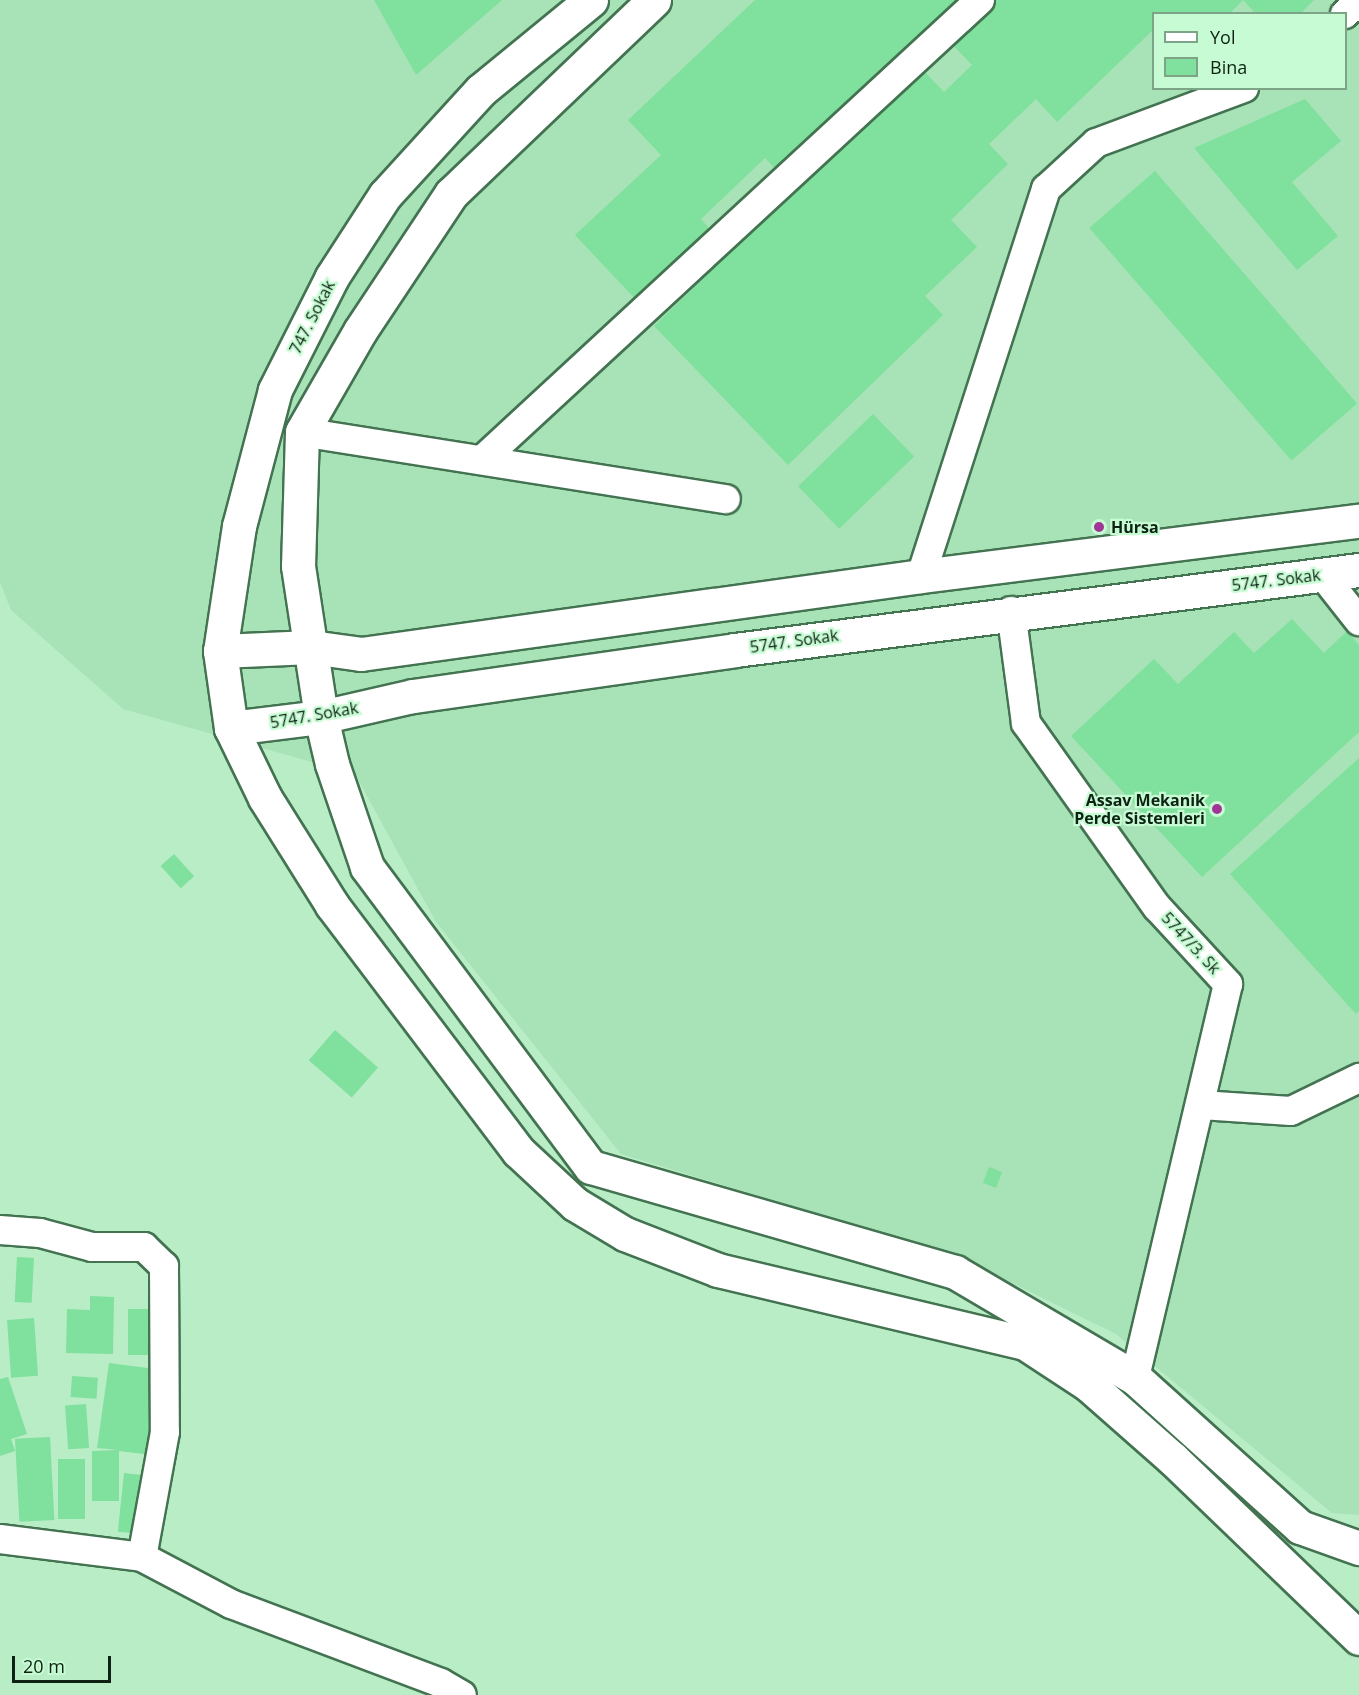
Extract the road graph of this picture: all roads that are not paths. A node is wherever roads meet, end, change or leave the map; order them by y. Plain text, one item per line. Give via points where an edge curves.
1 (591, 0) edge
2 (654, 0) edge
3 (980, 0) edge
4 (1359, 1) edge
5 (1347, 12) edge
6 (1239, 90) edge
7 (302, 432) junction
8 (482, 460) junction
9 (726, 499) dead end
10 (1359, 521) edge
11 (1359, 570) edge
12 (1322, 574) junction
13 (921, 576) junction
14 (1011, 611) junction
15 (1359, 621) edge
16 (311, 647) junction
17 (220, 651) junction
18 (321, 717) junction
19 (231, 728) junction
20 (1359, 1078) edge
21 (1201, 1105) junction
22 (0, 1230) edge
23 (1135, 1378) junction
24 (0, 1539) edge
25 (1359, 1548) edge
26 (142, 1557) junction
27 (1359, 1638) edge
28 (462, 1695) edge

1 - 17 main road, 747. Sokak via 481,90 385,195 332,277 275,390 239,526
2 - 7 main road via 451,194 360,331
3 - 8 street
4 - 5 street
6 - 13 street via 1096,143 1046,189
7 - 8 street
7 - 16 main road via 298,566
8 - 9 street
10 - 13 main road
11 - 12 main road, 5747. Sokak
12 - 14 main road, 5747. Sokak
12 - 15 street
13 - 16 main road via 361,654
14 - 18 main road, 5747. Sokak via 413,696
14 - 21 street, 5747/3. Sk via 1026,723 1156,907 1228,984
16 - 17 main road
16 - 18 main road
17 - 19 main road, 747. Sokak
18 - 19 main road, 5747. Sokak
18 - 23 main road via 332,764 367,867 591,1167 955,1272
19 - 27 main road, 747. Sokak via 265,798 332,904 518,1151 575,1204 625,1234 718,1270 1025,1343 1089,1386 1156,1444
20 - 21 street via 1291,1111
21 - 23 street, 5747/3. Sk
22 - 26 street via 40,1233 92,1247 144,1247 164,1266 165,1432
23 - 25 main road via 1300,1527
24 - 26 street
26 - 28 street via 231,1605 441,1683

